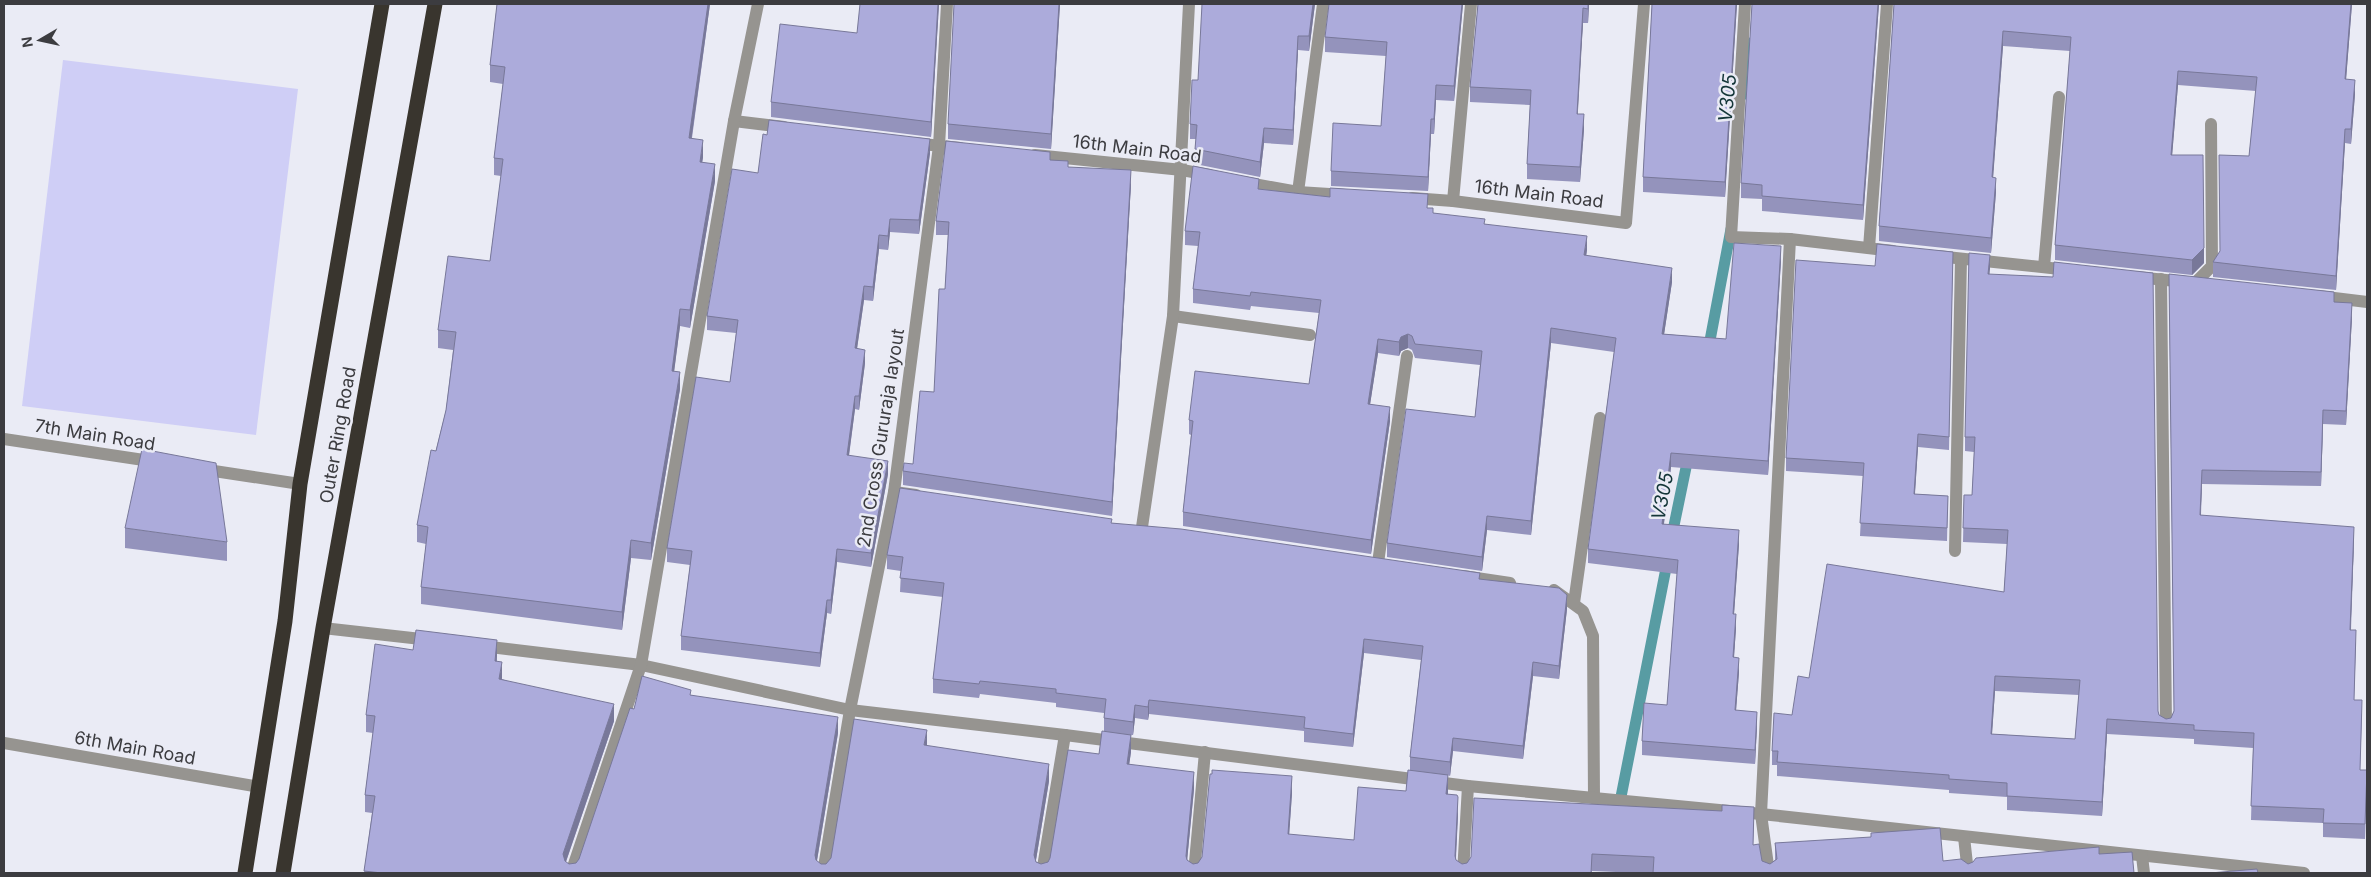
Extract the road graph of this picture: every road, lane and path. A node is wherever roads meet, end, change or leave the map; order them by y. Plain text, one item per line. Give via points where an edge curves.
1 (382, 4) edge
2 (435, 4) edge
3 (758, 4) edge
4 (947, 4) edge
5 (1189, 4) edge
6 (1323, 4) edge
7 (1471, 4) edge
8 (1644, 4) edge
9 (1745, 4) edge
10 (1887, 4) edge
11 (2059, 97) dead end
12 (734, 120) junction
13 (2211, 124) dead end
14 (792, 128) edge
15 (900, 141) edge
16 (939, 146) junction
17 (968, 149) edge
18 (1026, 154) edge
19 (1182, 170) junction
20 (1298, 192) junction
21 (1356, 195) edge
22 (1395, 198) edge
23 (1453, 201) junction
24 (1790, 239) junction
25 (1869, 248) junction
26 (1906, 252) edge
27 (1924, 254) edge
28 (1961, 259) junction
29 (2044, 267) junction
30 (2083, 271) edge
31 (2122, 275) edge
32 (2161, 279) junction
33 (2195, 283) junction
34 (2214, 285) edge
35 (2310, 296) edge
36 (2367, 302) edge
37 (1173, 316) junction
38 (1310, 335) dead end
39 (1407, 356) dead end
40 (1600, 418) dead end
41 (4, 439) edge
42 (172, 464) edge
43 (191, 467) edge
44 (300, 484) junction
45 (894, 492) junction
46 (932, 497) edge
47 (1142, 527) edge
48 (1955, 551) dead end
49 (1378, 563) edge
50 (1453, 574) edge
51 (1519, 584) edge
52 (1538, 587) edge
53 (1574, 603) junction
54 (323, 628) junction
55 (442, 642) edge
56 (472, 645) edge
57 (641, 665) junction
58 (850, 710) junction
59 (2166, 725) edge
60 (1065, 735) junction
61 (4, 743) edge
62 (1205, 752) junction
63 (1468, 786) junction
64 (260, 787) junction
65 (1598, 798) junction
66 (1761, 814) junction
67 (1964, 837) junction
68 (2142, 856) junction
69 (245, 873) edge
70 (283, 873) edge
71 (571, 873) edge
72 (823, 873) edge
73 (1042, 873) edge
74 (1194, 873) edge
75 (1463, 873) edge
76 (1769, 873) edge
77 (1968, 873) edge
78 (2144, 873) edge
79 (2304, 873) edge

1 - 44 highway, Outer Ring Road
2 - 54 highway, Outer Ring Road
3 - 12 street
4 - 16 street, 2nd Cross Gururaja layout
5 - 19 street
6 - 20 street
7 - 23 street
8 - 23 street, 16th Main Road via 1626,223
9 - 24 street via 1731,237
10 - 25 street
11 - 29 street
12 - 14 street
12 - 57 street
13 - 33 street via 2212,266
15 - 16 street
16 - 17 street
16 - 45 street, 2nd Cross Gururaja layout
18 - 19 street, 16th Main Road
19 - 20 street, 16th Main Road
19 - 37 street
20 - 21 street, 16th Main Road
22 - 23 street, 16th Main Road
24 - 25 street
24 - 66 street
25 - 26 street
27 - 28 street
28 - 29 street
28 - 48 street
29 - 30 street
31 - 32 street
32 - 33 street
32 - 59 street
33 - 34 street
35 - 36 street
37 - 38 street
37 - 47 street
39 - 49 street
40 - 53 street
41 - 42 street, 7th Main Road
43 - 44 street
44 - 64 highway, Outer Ring Road via 285,621
45 - 46 street
45 - 58 street, 2nd Cross Gururaja layout
50 - 51 street
52 - 53 street via 1557,590
53 - 65 street via 1584,611 1593,636
54 - 55 street
54 - 70 highway, Outer Ring Road
56 - 57 street
57 - 58 street
57 - 71 street
58 - 60 street
58 - 72 street, 2nd Cross Gururaja layout
60 - 62 street
60 - 73 street
61 - 64 street, 6th Main Road
62 - 63 street
62 - 74 street
63 - 65 street
63 - 75 street
64 - 69 highway, Outer Ring Road
65 - 66 street
66 - 67 street
66 - 76 street
67 - 68 street
67 - 77 street
68 - 78 street
68 - 79 street

